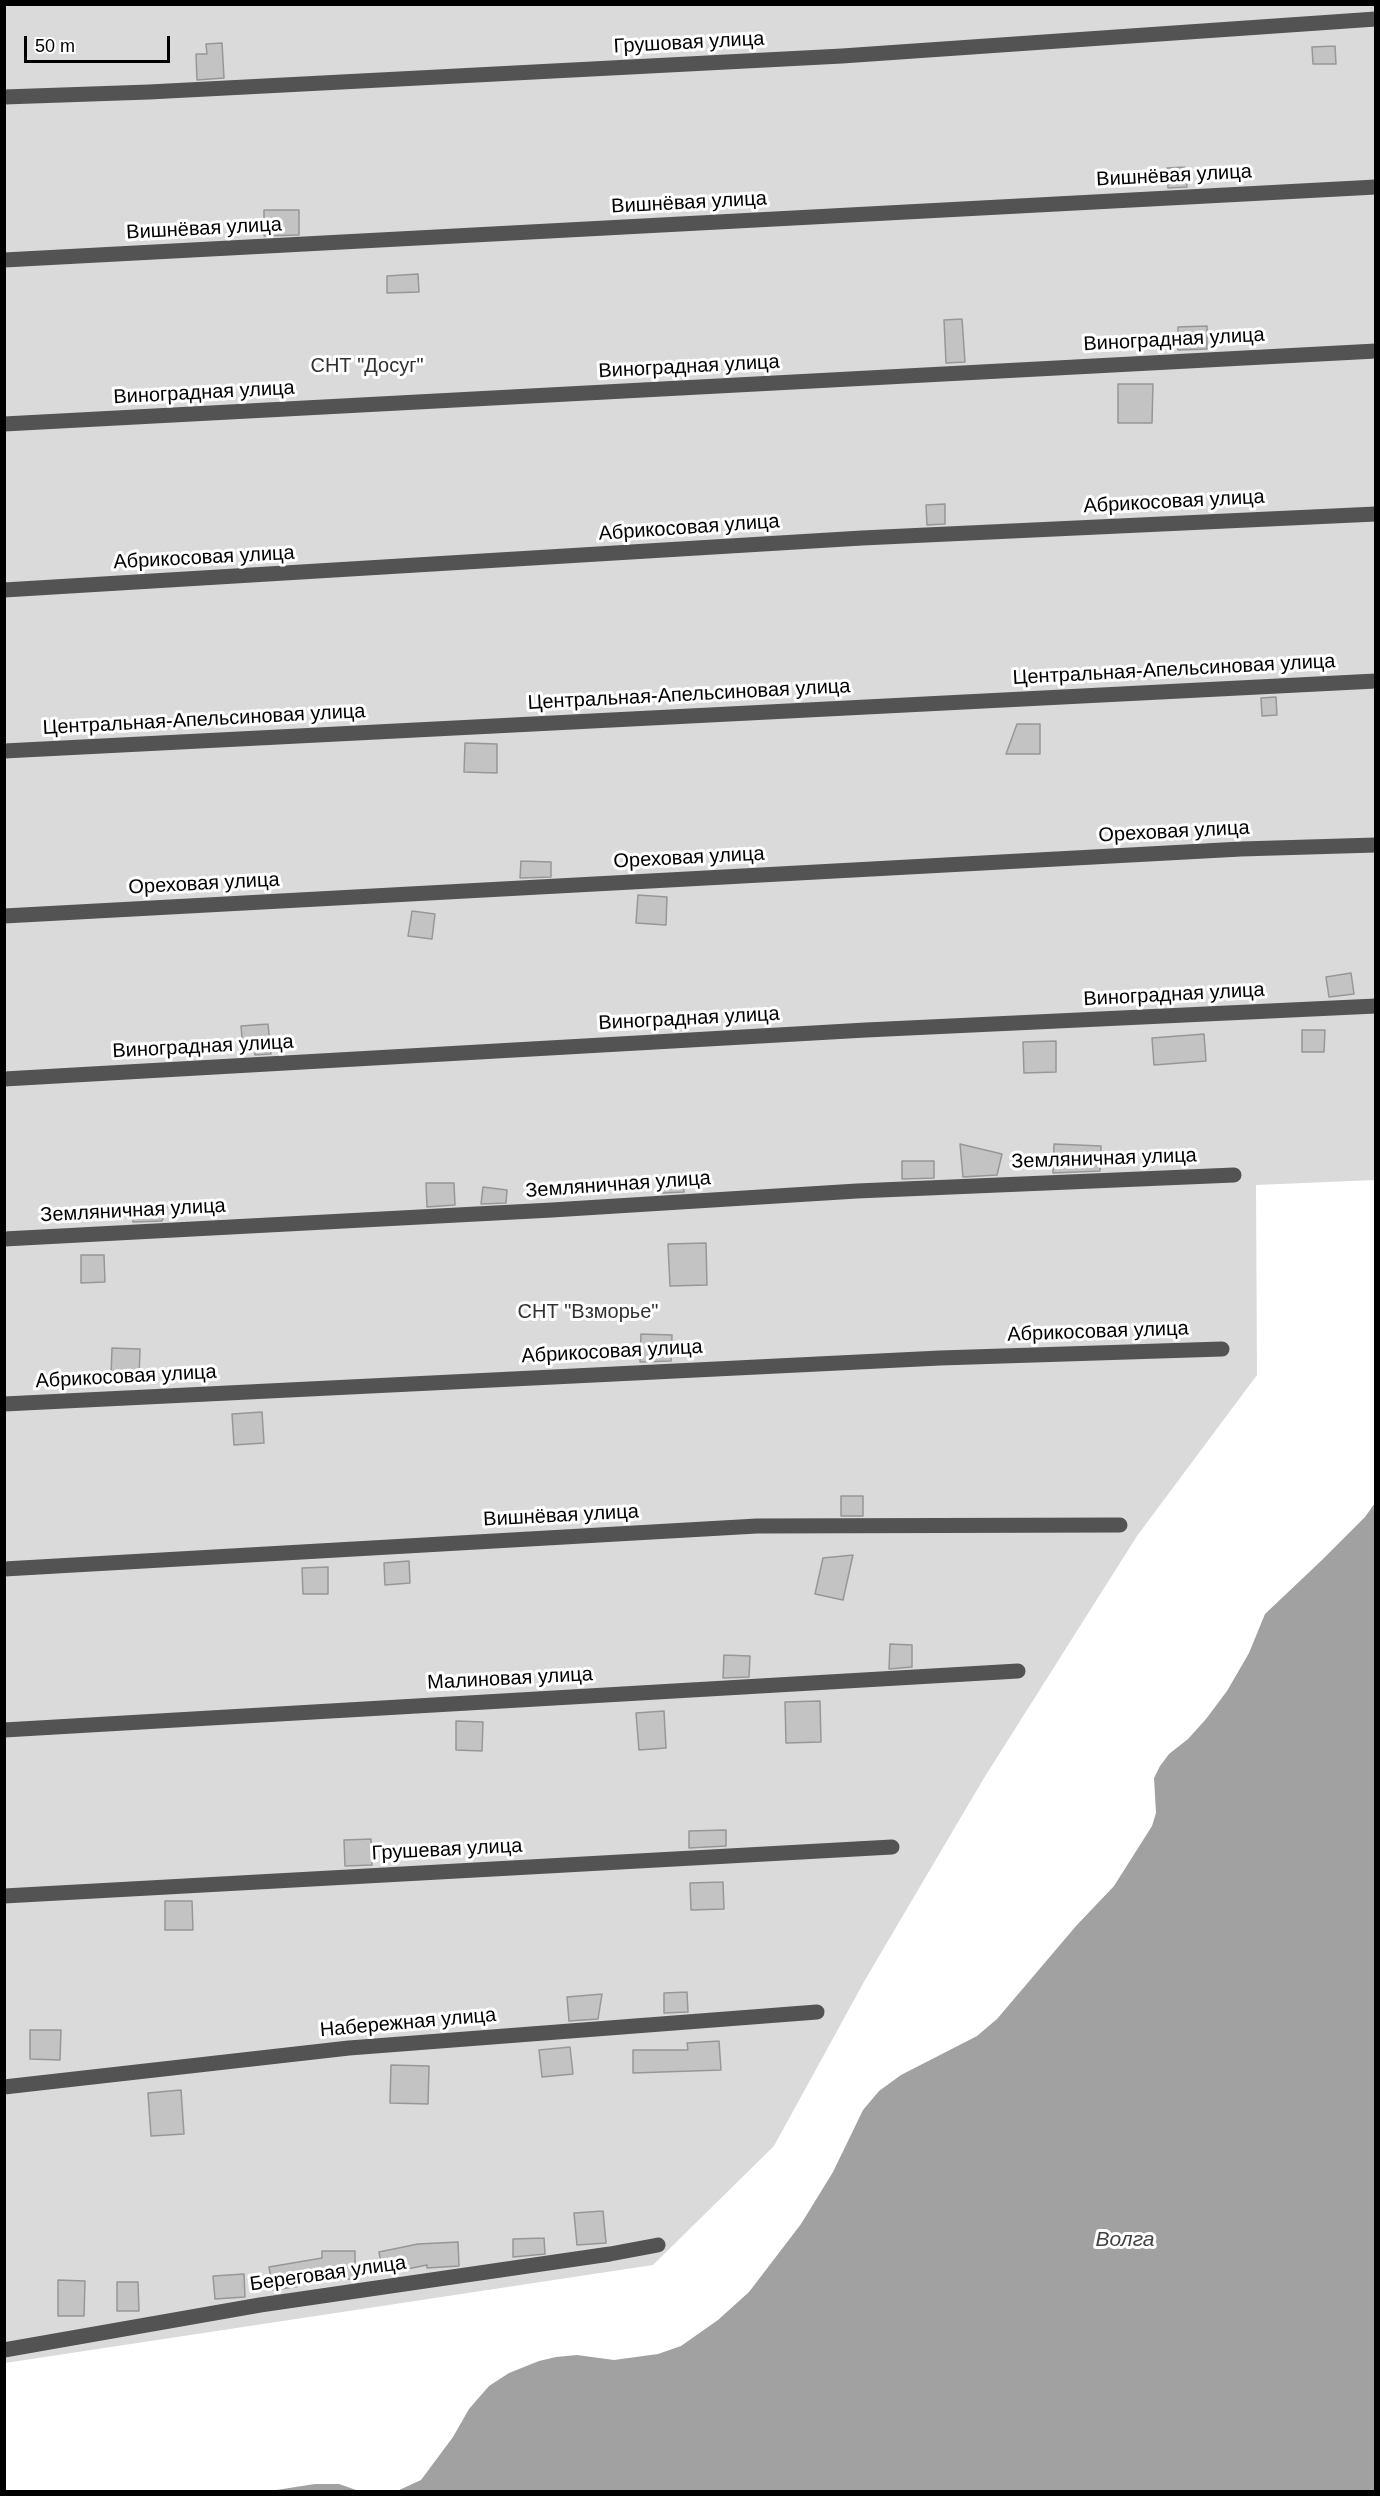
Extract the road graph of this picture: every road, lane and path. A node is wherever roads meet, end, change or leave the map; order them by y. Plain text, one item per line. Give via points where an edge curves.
1 (1376, 19) edge
2 (4, 97) edge
3 (1376, 187) edge
4 (4, 260) edge
5 (1376, 351) edge
6 (4, 424) edge
7 (1376, 514) edge
8 (4, 590) edge
9 (1376, 681) edge
10 (4, 751) edge
11 (1376, 844) edge
12 (4, 916) edge
13 (1376, 1006) edge
14 (4, 1079) edge
15 (1234, 1175) dead end
16 (4, 1239) edge
17 (1222, 1349) dead end
18 (4, 1404) edge
19 (1120, 1525) dead end
20 (4, 1569) edge
21 (1018, 1671) dead end
22 (4, 1730) edge
23 (892, 1847) dead end
24 (4, 1896) edge
25 (817, 2012) dead end
26 (4, 2087) edge
27 (658, 2245) dead end
28 (4, 2350) edge

1 - 2 lane, Грушовая улица via 842,56
3 - 4 lane, Вишнёвая улица
5 - 6 lane, Виноградная улица
7 - 8 lane, Абрикосовая улица via 862,538
9 - 10 lane, Центральная-Апельсиновая улица
11 - 12 lane, Ореховая улица
13 - 14 lane, Виноградная улица via 866,1030
15 - 16 lane, Земляничная улица via 857,1191
17 - 18 lane, Абрикосовая улица via 928,1359
19 - 20 lane, Вишнёвая улица via 757,1526
21 - 22 lane, Малиновая улица
23 - 24 lane, Грушевая улица
25 - 26 lane, Набережная улица via 349,2048
27 - 28 lane, Береговая улица via 260,2304

